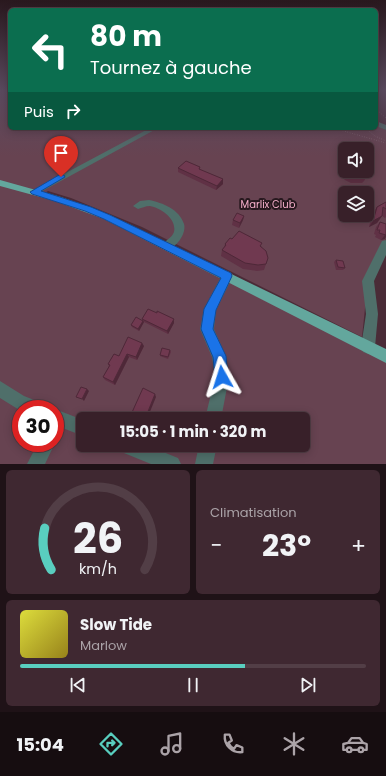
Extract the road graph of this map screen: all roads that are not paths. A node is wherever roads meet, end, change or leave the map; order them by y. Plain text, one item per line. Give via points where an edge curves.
1 (151, 130) edge
2 (0, 183) edge
3 (34, 192) junction
4 (138, 206) dead end
5 (386, 244) edge
6 (167, 246) junction
7 (227, 276) junction
8 (368, 347) junction
9 (386, 356) edge
10 (0, 389) edge
11 (16, 400) edge
12 (214, 412) edge
13 (64, 423) edge
14 (76, 426) edge
15 (42, 452) edge
16 (142, 452) edge
17 (207, 452) edge
18 (36, 464) edge
19 (172, 464) edge
20 (204, 464) edge

1 - 3 street
2 - 3 main road
3 - 6 main road via 88,209
4 - 6 street via 145,202 150,203 177,218 180,229 178,235
5 - 8 street via 368,281 372,314
6 - 7 main road
7 - 8 main road
7 - 12 street via 210,309 207,329 219,356 222,377
8 - 9 main road
10 - 11 street
13 - 14 street
15 - 18 street
16 - 19 street
17 - 20 street

